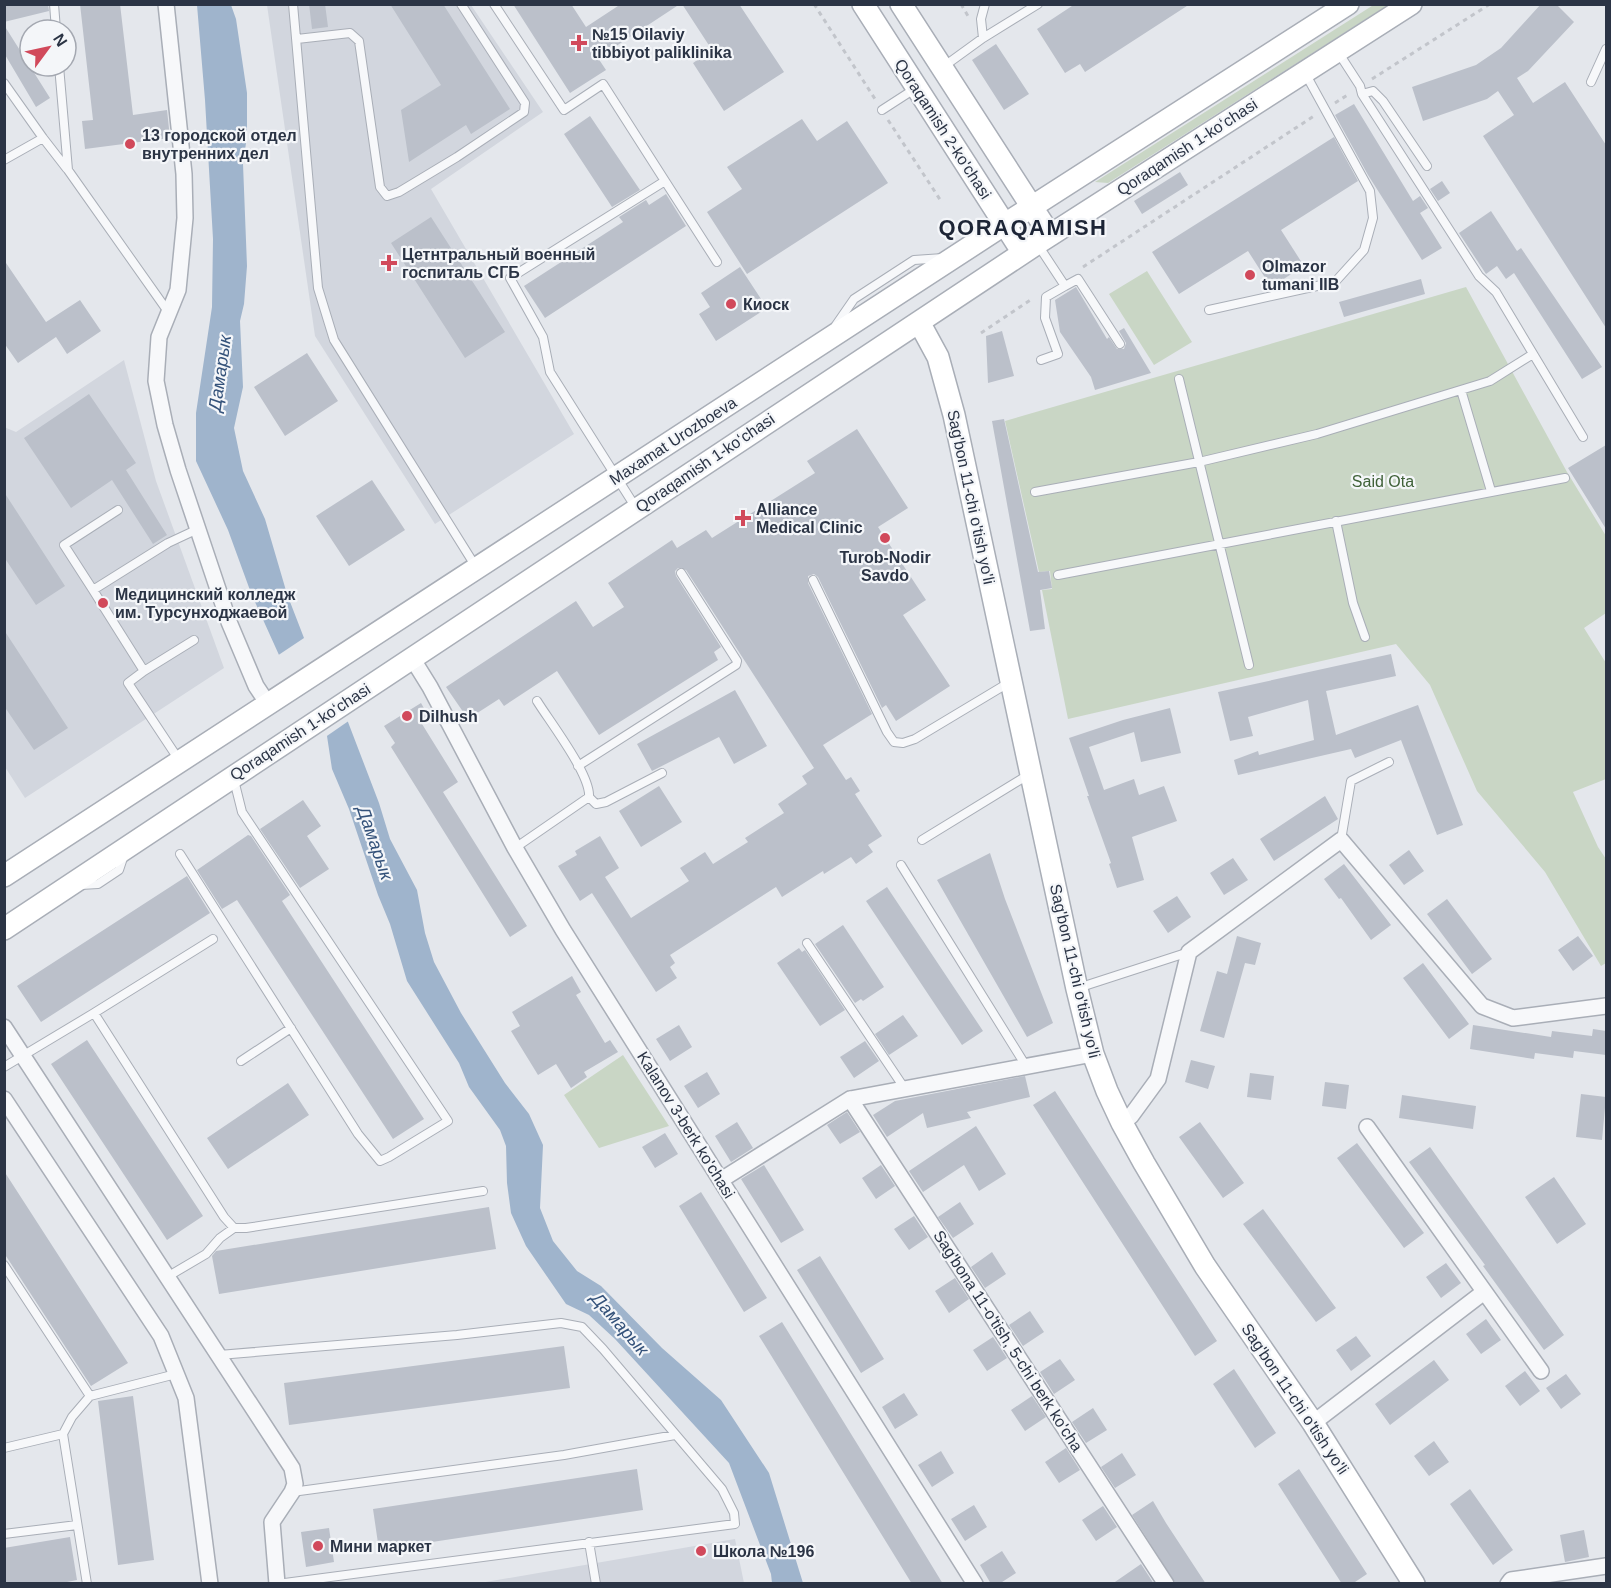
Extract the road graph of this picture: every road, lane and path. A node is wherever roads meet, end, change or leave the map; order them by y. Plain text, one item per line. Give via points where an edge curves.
1 (166, 4) edge
2 (293, 4) edge
3 (461, 4) edge
4 (494, 4) edge
5 (863, 4) edge
6 (901, 4) edge
7 (985, 4) edge
8 (1038, 4) edge
9 (1348, 4) edge
10 (1410, 4) edge
11 (1490, 4) edge
12 (983, 38) junction
13 (297, 39) junction
14 (1606, 49) edge
15 (1337, 50) junction
16 (942, 67) junction
17 (1304, 72) junction
18 (60, 78) edge
19 (1591, 82) dead end
20 (4, 83) edge
21 (917, 88) junction
22 (1361, 90) junction
23 (1326, 109) junction
24 (882, 110) dead end
25 (43, 138) junction
26 (4, 160) edge
27 (1426, 166) dead end
28 (68, 170) junction
29 (665, 181) junction
30 (1032, 208) junction
31 (1005, 224) junction
32 (1037, 244) junction
33 (717, 262) dead end
34 (1063, 283) junction
35 (1033, 299) dead end
36 (1209, 310) dead end
37 (169, 314) junction
38 (919, 322) junction
39 (981, 333) dead end
40 (1120, 344) dead end
41 (1533, 354) junction
42 (1041, 360) dead end
43 (1179, 379) dead end
44 (1461, 390) junction
45 (1582, 437) dead end
46 (1199, 462) junction
47 (616, 478) junction
48 (1565, 478) dead end
49 (1491, 491) junction
50 (1035, 492) dead end
51 (636, 509) junction
52 (118, 510) dead end
53 (1336, 521) junction
54 (198, 529) junction
55 (1219, 543) junction
56 (477, 568) junction
57 (681, 573) dead end
58 (1058, 575) dead end
59 (813, 580) dead end
60 (93, 590) junction
61 (1365, 637) dead end
62 (194, 640) dead end
63 (412, 658) junction
64 (1249, 665) dead end
65 (144, 671) junction
66 (1011, 681) junction
67 (537, 701) dead end
68 (272, 702) junction
69 (180, 762) junction
70 (1389, 762) dead end
71 (578, 766) junction
72 (662, 773) dead end
73 (1032, 773) junction
74 (233, 776) junction
75 (589, 797) junction
76 (922, 840) dead end
77 (1341, 840) junction
78 (514, 848) junction
79 (180, 854) dead end
80 (901, 865) dead end
81 (4, 876) edge
82 (4, 929) edge
83 (213, 939) dead end
84 (807, 943) dead end
85 (1189, 952) junction
86 (1077, 988) junction
87 (1606, 1006) edge
88 (94, 1013) junction
89 (4, 1027) edge
90 (291, 1028) junction
91 (1093, 1054) junction
92 (23, 1056) junction
93 (241, 1061) dead end
94 (1026, 1066) junction
95 (4, 1067) edge
96 (905, 1089) junction
97 (4, 1099) edge
98 (850, 1099) junction
99 (1122, 1123) junction
100 (1367, 1127) dead end
101 (721, 1180) junction
102 (483, 1191) dead end
103 (234, 1228) junction
104 (4, 1265) edge
105 (167, 1277) junction
106 (1484, 1292) junction
107 (218, 1355) junction
108 (1541, 1371) dead end
109 (176, 1374) junction
110 (90, 1396) junction
111 (1313, 1423) junction
112 (63, 1434) junction
113 (675, 1436) junction
114 (4, 1448) edge
115 (292, 1492) junction
116 (77, 1525) junction
117 (4, 1534) edge
118 (589, 1542) junction
119 (1606, 1566) edge
120 (275, 1583) edge
121 (87, 1584) edge
122 (210, 1584) edge
123 (596, 1584) edge
124 (975, 1584) edge
125 (1166, 1584) edge
126 (1414, 1584) edge
127 (1508, 1584) edge

1 - 37 street via 185,218 178,290
2 - 13 lane
3 - 13 lane via 525,103 524,112 457,157 387,196 381,187 359,40 350,33
4 - 29 lane via 564,110 603,84
5 - 21 main road, Qoraqamish 2-ko'chasi
6 - 16 main road, Qoraqamish 2-ko'chasi
7 - 12 lane via 981,19
8 - 12 lane
9 - 30 main road, Qoraqamish 1-koʻchasi
10 - 15 main road, Qoraqamish 1-koʻchasi
11 - 22 path
12 - 16 lane
13 - 56 lane via 318,288 334,340
14 - 19 lane
15 - 17 main road, Qoraqamish 1-koʻchasi
15 - 22 lane
16 - 30 main road, Qoraqamish 2-ko'chasi
17 - 23 lane
17 - 32 main road, Qoraqamish 1-koʻchasi
18 - 28 lane
20 - 25 lane
21 - 24 lane
21 - 31 main road, Qoraqamish 2-ko'chasi
22 - 23 path
22 - 27 lane via 1373,91 1383,101
22 - 41 lane
23 - 34 path
23 - 36 lane via 1370,191 1373,219 1364,250 1335,282
25 - 26 lane
25 - 28 lane
28 - 37 lane
29 - 33 lane
29 - 47 lane via 510,278 543,337 550,372
30 - 31 main road, Qoraqamish 1-koʻchasi
30 - 32 main road, Qoraqamish 2-ko'chasi
31 - 32 main road, Qoraqamish 2-ko'chasi
31 - 47 main road, Maxamat Urozboeva
32 - 34 lane
32 - 38 main road, Qoraqamish 1-koʻchasi
34 - 40 lane via 1078,279
34 - 42 lane via 1046,297 1046,318 1059,354
35 - 39 path
37 - 54 street via 159,337 156,381 165,425
38 - 51 main road, Qoraqamish 1-koʻchasi
38 - 66 main road, Sag'bon 11-chi o'tish yo'li via 938,357 954,415
41 - 44 lane via 1490,381
41 - 45 lane
43 - 46 lane
44 - 46 lane via 1317,434
44 - 49 lane
46 - 50 lane
46 - 55 lane
47 - 51 lane
47 - 56 main road, Maxamat Urozboeva
48 - 49 lane
49 - 53 lane
51 - 63 main road, Qoraqamish 1-koʻchasi
52 - 60 lane via 64,545
53 - 55 lane
53 - 61 lane via 1353,603
54 - 60 lane
54 - 68 street via 229,622 256,686
55 - 58 lane
55 - 64 lane
56 - 68 main road, Maxamat Urozboeva
57 - 71 lane via 736,665
59 - 66 lane via 894,742 915,739
60 - 65 lane
62 - 65 lane
63 - 74 main road, Qoraqamish 1-koʻchasi
63 - 78 street, Kalanov 3-berk ko'chasi
65 - 69 lane via 128,683
66 - 73 main road, Sag'bon 11-chi o'tish yo'li
67 - 71 lane
68 - 69 main road
69 - 81 main road
70 - 77 lane via 1351,781
71 - 75 lane
72 - 75 lane via 606,802 596,804
73 - 76 lane
73 - 86 main road, Sag'bon 11-chi o'tish yo'li
74 - 82 main road, Qoraqamish 1-koʻchasi
74 - 90 lane via 242,812 448,1121 380,1161 358,1134
75 - 78 lane
77 - 85 street
77 - 87 street via 1482,1006 1513,1018
78 - 101 street, Kalanov 3-berk ko'chasi
79 - 90 lane
80 - 94 lane
83 - 88 lane
84 - 96 lane
85 - 86 lane
85 - 99 street via 1158,1078
86 - 91 main road, Sag'bon 11-chi o'tish yo'li
88 - 92 lane
88 - 103 lane
89 - 92 street
90 - 93 lane
91 - 94 street
91 - 99 main road, Sag'bon 11-chi o'tish yo'li
92 - 95 lane
92 - 105 street
94 - 96 street
96 - 98 street
97 - 109 street via 161,1336
98 - 101 street
98 - 125 street, Sag'bona 11-o'tish, 5-chi berk ko'cha
99 - 111 main road, Sag'bon 11-chi o'tish yo'li via 1205,1266
100 - 106 street
101 - 124 street, Kalanov 3-berk ko'chasi
102 - 103 lane
103 - 105 lane via 206,1254
104 - 110 lane
105 - 107 street
106 - 108 street
106 - 111 street
107 - 113 lane via 561,1323 582,1328
107 - 115 street via 288,1461 294,1476
109 - 110 lane
109 - 122 street via 186,1398
110 - 112 lane
111 - 126 main road, Sag'bon 11-chi o'tish yo'li
112 - 114 lane
112 - 116 lane
113 - 115 lane
113 - 118 lane via 722,1489 735,1524
115 - 120 street via 272,1522
116 - 117 lane
116 - 121 lane
118 - 120 lane
118 - 123 lane
119 - 127 street via 1511,1580

